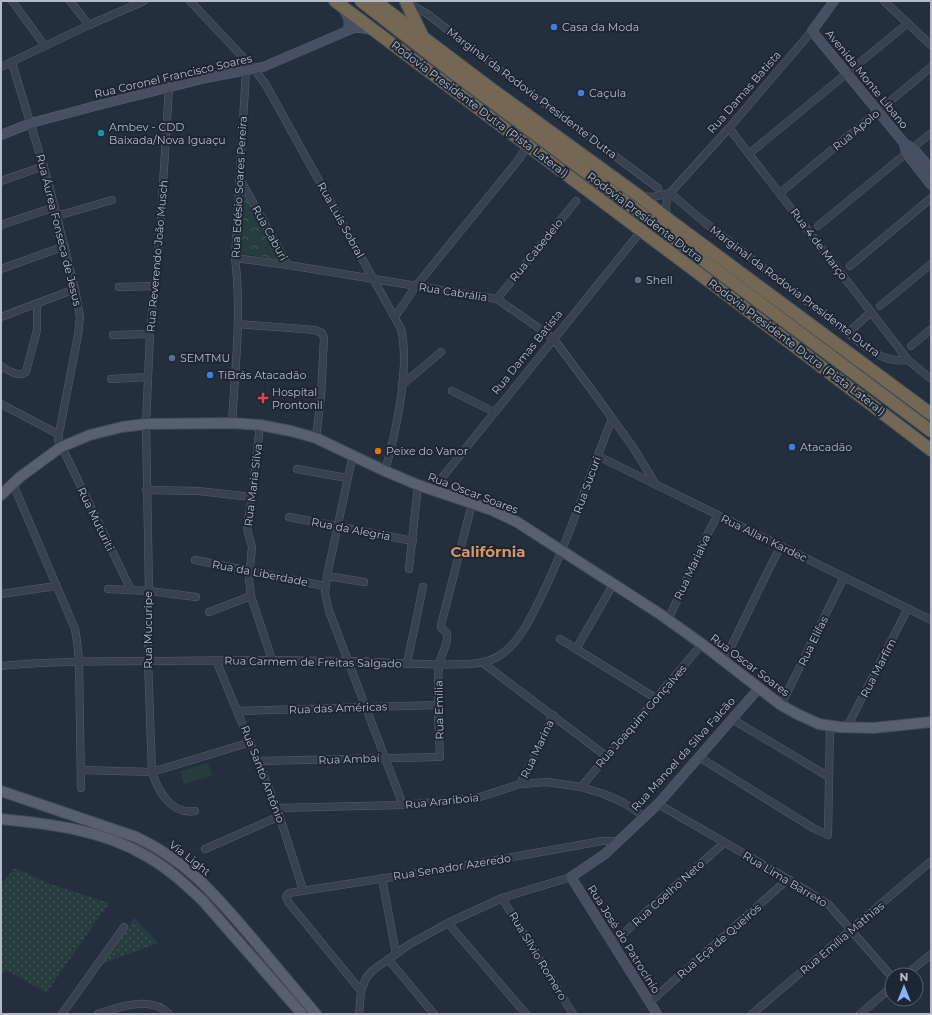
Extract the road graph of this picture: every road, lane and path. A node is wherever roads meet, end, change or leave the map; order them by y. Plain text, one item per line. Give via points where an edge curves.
1 (12, 1) edge
2 (70, 1) edge
3 (144, 1) edge
4 (190, 1) edge
5 (336, 1) edge
6 (361, 1) edge
7 (376, 1) edge
8 (834, 1) edge
9 (884, 1) edge
10 (405, 2) edge
11 (908, 23) junction
12 (89, 26) junction
13 (347, 31) junction
14 (375, 31) junction
15 (812, 31) junction
16 (423, 36) junction
17 (931, 45) edge
18 (46, 46) junction
19 (12, 63) junction
20 (1, 67) edge
21 (931, 67) edge
22 (250, 69) junction
23 (846, 73) junction
24 (169, 87) junction
25 (878, 112) junction
26 (31, 123) junction
27 (730, 128) junction
28 (931, 133) edge
29 (1, 135) edge
30 (528, 145) junction
31 (909, 151) junction
32 (750, 153) junction
33 (44, 166) junction
34 (931, 169) edge
35 (1, 181) edge
36 (240, 181) junction
37 (931, 185) edge
38 (658, 188) dead end
39 (780, 193) junction
40 (669, 194) junction
41 (639, 196) junction
42 (931, 198) edge
43 (112, 200) dead end
44 (576, 201) dead end
45 (55, 207) junction
46 (57, 216) junction
47 (668, 219) junction
48 (1, 225) edge
49 (818, 226) dead end
50 (641, 231) junction
51 (65, 246) junction
52 (235, 258) junction
53 (931, 264) edge
54 (288, 265) junction
55 (850, 266) dead end
56 (1, 269) edge
57 (374, 280) junction
58 (154, 286) junction
59 (416, 286) junction
60 (119, 287) dead end
61 (75, 289) junction
62 (497, 299) junction
63 (37, 304) junction
64 (880, 306) dead end
65 (871, 312) junction
66 (1, 317) edge
67 (395, 317) junction
68 (238, 324) junction
69 (931, 329) edge
70 (848, 333) junction
71 (150, 334) junction
72 (113, 335) dead end
73 (553, 338) junction
74 (911, 346) dead end
75 (441, 352) dead end
76 (908, 360) junction
77 (1, 366) edge
78 (148, 377) junction
79 (111, 379) dead end
80 (931, 379) edge
81 (402, 386) junction
82 (452, 391) dead end
83 (1, 404) edge
84 (494, 412) junction
85 (931, 414) edge
86 (612, 419) junction
87 (232, 423) junction
88 (146, 424) junction
89 (260, 425) junction
90 (931, 432) edge
91 (58, 434) junction
92 (316, 438) junction
93 (61, 447) junction
94 (931, 450) edge
95 (353, 454) junction
96 (598, 456) junction
97 (297, 469) dead end
98 (385, 471) junction
99 (347, 478) junction
100 (13, 484) junction
101 (418, 485) junction
102 (656, 485) junction
103 (146, 490) junction
104 (432, 490) junction
105 (1, 495) edge
106 (252, 496) junction
107 (472, 504) junction
108 (718, 515) junction
109 (288, 517) dead end
110 (337, 527) junction
111 (413, 541) junction
112 (781, 546) junction
113 (562, 550) junction
114 (195, 560) dead end
115 (249, 570) junction
116 (409, 570) dead end
117 (327, 576) junction
118 (844, 577) junction
119 (364, 582) dead end
120 (614, 583) junction
121 (56, 586) junction
122 (325, 586) junction
123 (423, 587) dead end
124 (108, 589) dead end
125 (131, 590) junction
126 (149, 591) junction
127 (1, 594) edge
128 (251, 596) junction
129 (196, 597) dead end
130 (908, 608) junction
131 (209, 612) dead end
132 (668, 620) junction
133 (931, 620) edge
134 (560, 639) dead end
135 (702, 644) junction
136 (576, 649) junction
137 (216, 660) junction
138 (272, 660) junction
139 (79, 661) junction
140 (148, 661) junction
141 (348, 661) junction
142 (724, 661) junction
143 (407, 663) junction
144 (483, 663) junction
145 (439, 664) junction
146 (1, 666) edge
147 (759, 688) junction
148 (656, 699) junction
149 (438, 705) junction
150 (782, 705) junction
151 (365, 706) junction
152 (238, 711) junction
153 (553, 715) junction
154 (732, 719) junction
155 (931, 722) edge
156 (830, 726) junction
157 (847, 727) junction
158 (251, 742) junction
159 (440, 756) joint
160 (606, 756) junction
161 (699, 757) junction
162 (384, 758) junction
163 (258, 761) junction
164 (81, 770) junction
165 (152, 772) junction
166 (829, 777) junction
167 (520, 784) junction
168 (581, 787) junction
169 (81, 788) dead end
170 (1, 791) edge
171 (658, 804) junction
172 (403, 805) junction
173 (277, 808) junction
174 (195, 811) dead end
175 (280, 816) junction
176 (645, 817) junction
177 (1, 819) edge
178 (619, 841) junction
179 (724, 843) junction
180 (205, 849) dead end
181 (931, 861) edge
182 (382, 878) junction
183 (571, 878) junction
184 (788, 879) junction
185 (303, 890) junction
186 (502, 898) junction
187 (448, 923) junction
188 (124, 927) dead end
189 (852, 930) junction
190 (612, 944) junction
191 (396, 954) junction
192 (931, 954) edge
193 (388, 959) junction
194 (916, 967) edge
195 (884, 968) edge
196 (361, 991) junction
197 (884, 994) edge
198 (650, 1002) junction
199 (126, 1006) junction
200 (62, 1014) edge
201 (98, 1014) edge
202 (126, 1014) edge
203 (169, 1014) edge
204 (302, 1014) edge
205 (316, 1014) edge
206 (359, 1014) edge
207 (434, 1014) edge
208 (526, 1014) edge
209 (573, 1014) edge
210 (657, 1014) edge
211 (752, 1014) edge
212 (860, 1014) edge

1 - 18 street
2 - 12 street
3 - 12 street
4 - 22 street, Rua Luís Sobral
5 - 13 street via 349,18 350,25
5 - 14 highway, Rodovia Presidente Dutra (Pista Lateral)
6 - 90 highway, Rodovia Presidente Dutra
7 - 16 highway, Rodovia Presidente Dutra
8 - 15 street, Rua Damas Batista
9 - 11 street
10 - 16 highway
10 - 38 street, Marginal da Rodovia Presidente Dutra via 426,13
11 - 17 street
11 - 23 street
12 - 18 street
13 - 14 street, Rua Coronel Francisco Soares via 360,28
13 - 22 street, Rua Coronel Francisco Soares via 267,66
14 - 30 highway, Rodovia Presidente Dutra (Pista Lateral)
15 - 23 street, Avenida Monte Líbano
15 - 27 street, Rua Damas Batista
16 - 41 highway, Rodovia Presidente Dutra
18 - 19 street
19 - 20 street
19 - 26 street, Rua Áurea Fonseca de Jesus
21 - 25 street, Rua Apolo
22 - 24 street, Rua Coronel Francisco Soares
22 - 36 street, Rua Edésio Soares Pereira
22 - 57 street, Rua Luís Sobral via 266,85
23 - 25 street, Avenida Monte Líbano
23 - 32 street
24 - 26 street, Rua Coronel Francisco Soares
24 - 58 street, Rua Reverendo João Musch
25 - 31 street, Avenida Monte Líbano
25 - 39 street, Rua Apolo
26 - 29 street, Rua Coronel Francisco Soares
26 - 33 street, Rua Áurea Fonseca de Jesus
27 - 32 street, Rua 4 de Março
27 - 40 street, Rua Damas Batista
28 - 31 street
30 - 50 highway, Rodovia Presidente Dutra (Pista Lateral)
30 - 59 street
31 - 34 street, Avenida Monte Líbano
31 - 37 street, Avenida Monte Líbano
31 - 49 street
32 - 39 street, Rua 4 de Março
33 - 35 street
33 - 45 street, Rua Áurea Fonseca de Jesus
36 - 52 street, Rua Edésio Soares Pereira
36 - 54 street, Rua Caburi
39 - 65 street, Rua 4 de Março
40 - 41 street
40 - 47 street via 666,206
40 - 70 street, Marginal da Rodovia Presidente Dutra
41 - 47 highway, Rodovia Presidente Dutra
42 - 55 street
43 - 46 street
44 - 62 street, Rua Cabedelo
45 - 46 street, Rua Áurea Fonseca de Jesus
45 - 48 street
46 - 51 street, Rua Áurea Fonseca de Jesus
47 - 85 highway, Rodovia Presidente Dutra
50 - 73 street, Rua Damas Batista
50 - 94 highway, Rodovia Presidente Dutra (Pista Lateral)
51 - 56 street
51 - 61 street, Rua Áurea Fonseca de Jesus
52 - 54 street, Rua Cabrália
52 - 68 street, Rua Edésio Soares Pereira
53 - 64 street
54 - 57 street, Rua Cabrália
57 - 59 street, Rua Cabrália
57 - 67 street, Rua Luís Sobral
58 - 60 street
58 - 71 street, Rua Reverendo João Musch
59 - 62 street, Rua Cabrália
59 - 67 street
61 - 63 street
61 - 91 street, Rua Áurea Fonseca de Jesus via 80,317 78,335
62 - 73 street, Rua Cabrália
63 - 66 street
63 - 77 street via 36,330 26,372 19,375
65 - 70 street
65 - 76 street, Rua 4 de Março
67 - 81 street, Rua Luís Sobral via 403,336
68 - 87 street, Rua Edésio Soares Pereira
68 - 92 street via 315,330 322,333 323,369
69 - 74 street
70 - 76 street, Marginal da Rodovia Presidente Dutra via 884,358
71 - 72 street
71 - 78 street, Rua Reverendo João Musch
73 - 84 street, Rua Damas Batista
73 - 86 street, Rua Cabrália
75 - 81 street
76 - 80 street, Rua 4 de Março
78 - 79 street
78 - 88 street, Rua Reverendo João Musch
81 - 98 street, Rua Luís Sobral via 394,438
82 - 84 street
83 - 91 street
84 - 104 street, Rua Damas Batista
86 - 96 street, Rua Sucuri
86 - 102 street, Rua Cabrália
87 - 88 main road, Rua Oscar Soares
87 - 89 main road, Rua Oscar Soares
88 - 93 main road, Rua Oscar Soares via 90,435
88 - 103 street, Rua Mucuripe
89 - 92 main road, Rua Oscar Soares
89 - 106 street, Rua Maria Silva
91 - 93 street, Rua Áurea Fonseca de Jesus
92 - 95 main road, Rua Oscar Soares
93 - 100 main road, Rua Oscar Soares
93 - 125 street, Rua Muturiti
95 - 98 main road, Rua Oscar Soares
95 - 99 street
96 - 102 street, Rua Allan Kardec
96 - 113 street, Rua Sucuri
97 - 99 street
98 - 101 main road, Rua Oscar Soares
99 - 110 street
100 - 105 main road, Rua Oscar Soares
100 - 121 street
101 - 104 main road, Rua Oscar Soares
101 - 111 street
102 - 108 street, Rua Allan Kardec
103 - 106 street
103 - 126 street, Rua Mucuripe
104 - 107 main road, Rua Oscar Soares
106 - 115 street, Rua Maria Silva via 247,529 252,547
107 - 113 main road, Rua Oscar Soares via 513,520
107 - 145 street, Rua Emília via 442,622 441,628 447,633 447,638
108 - 112 street, Rua Allan Kardec
108 - 132 street, Rua Marialva
109 - 110 street, Rua da Alegria
110 - 111 street, Rua da Alegria
110 - 117 street
111 - 116 street
112 - 118 street, Rua Allan Kardec
112 - 142 street
113 - 120 main road, Rua Oscar Soares
113 - 144 street, Rua Carmem de Freitas Salgado via 521,634 502,655
114 - 115 street, Rua da Liberdade
115 - 122 street, Rua da Liberdade
115 - 128 street, Rua Maria Silva
117 - 119 street
117 - 122 street
118 - 130 street, Rua Allan Kardec
118 - 150 street, Rua Elifas
120 - 132 main road, Rua Oscar Soares
120 - 136 street
121 - 127 street
121 - 139 street via 75,629
122 - 141 street via 329,611
123 - 143 street
124 - 125 street
125 - 126 street
126 - 129 street
126 - 140 street, Rua Mucuripe
128 - 131 street
128 - 138 street, Rua Maria Silva
130 - 133 street, Rua Allan Kardec
130 - 157 street, Rua Marfim
132 - 135 main road, Rua Oscar Soares
134 - 136 street
135 - 142 main road, Rua Oscar Soares
135 - 148 street, Rua Joaquim Gonçalves
136 - 148 street
137 - 138 street, Rua Carmem de Freitas Salgado
137 - 140 street, Rua Carmem de Freitas Salgado
137 - 152 street, Rua Santo Antônio
138 - 141 street, Rua Carmem de Freitas Salgado
139 - 140 street, Rua Carmem de Freitas Salgado
139 - 146 street, Rua Carmem de Freitas Salgado
139 - 164 street
140 - 165 street, Rua Mucuripe
141 - 143 street, Rua Carmem de Freitas Salgado
141 - 151 street
142 - 147 main road, Rua Oscar Soares
143 - 145 street, Rua Carmem de Freitas Salgado
144 - 145 street, Rua Carmem de Freitas Salgado
144 - 153 street
145 - 149 street, Rua Emília
147 - 150 main road, Rua Oscar Soares
147 - 154 street, Rua Manoel da Silva Falcão
148 - 160 street, Rua Joaquim Gonçalves
149 - 151 street, Rua das Américas
149 - 159 street, Rua Emília
150 - 156 main road, Rua Oscar Soares via 810,721
151 - 152 street, Rua das Américas
151 - 162 street
152 - 158 street, Rua Santo Antônio
153 - 160 street
153 - 167 street, Rua Marina
154 - 161 street, Rua Manoel da Silva Falcão
154 - 166 street
155 - 157 main road, Rua Oscar Soares via 873,728
156 - 157 main road, Rua Oscar Soares
156 - 166 street
158 - 163 street, Rua Santo Antônio
158 - 165 street
159 - 162 street, Rua Ambaí
160 - 168 street, Rua Joaquim Gonçalves
161 - 166 street via 828,836
161 - 171 street, Rua Manoel da Silva Falcão
162 - 163 street, Rua Ambaí
162 - 172 street
163 - 173 street, Rua Santo Antônio
164 - 165 street
164 - 169 street
165 - 174 street, Rua Mucuripe via 158,788 167,801 177,808
167 - 168 street, Rua Arariboia via 547,782
167 - 172 street, Rua Arariboia via 480,798
168 - 176 street, Rua Arariboia via 614,798
170 - 205 main road, Via Light via 136,837 168,854 206,885
171 - 176 street, Rua Manoel da Silva Falcão
171 - 179 street, Rua Lima Barreto
172 - 173 street, Rua Arariboia
173 - 175 street, Rua Santo Antônio
175 - 180 street
175 - 185 street, Rua Santo Antônio
176 - 178 street, Rua Manoel da Silva Falcão
177 - 204 main road, Via Light via 48,824 88,832 149,857 186,884 203,901
178 - 182 street, Rua Senador Azeredo via 602,841
178 - 183 street, Rua Manoel da Silva Falcão via 596,862
179 - 184 street, Rua Lima Barreto
179 - 190 street, Rua Coelho Neto
181 - 189 street, Rua Emília Mathias
182 - 185 street, Rua Senador Azeredo
182 - 191 street
183 - 186 street, Rua Manoel da Silva Falcão
183 - 190 street, Rua José do Patrocínio
184 - 189 street, Rua Lima Barreto via 829,905
184 - 198 street, Rua Eça de Queirós
185 - 196 street, Rua Senador Azeredo via 289,893 286,897 292,908
186 - 187 street, Rua Manoel da Silva Falcão
186 - 209 street, Rua Sílvio Romero
187 - 191 street, Rua Manoel da Silva Falcão
187 - 208 street
188 - 200 street
189 - 195 street, Rua Lima Barreto
189 - 211 street, Rua Emília Mathias
190 - 198 street, Rua José do Patrocínio
191 - 193 street, Rua Manoel da Silva Falcão
192 - 194 street
193 - 196 street, Rua Manoel da Silva Falcão via 368,975
193 - 207 street
196 - 206 street, Rua Manoel da Silva Falcão
197 - 212 street
198 - 210 street, Rua José do Patrocínio
199 - 201 street
199 - 202 street
199 - 203 street via 157,1006

